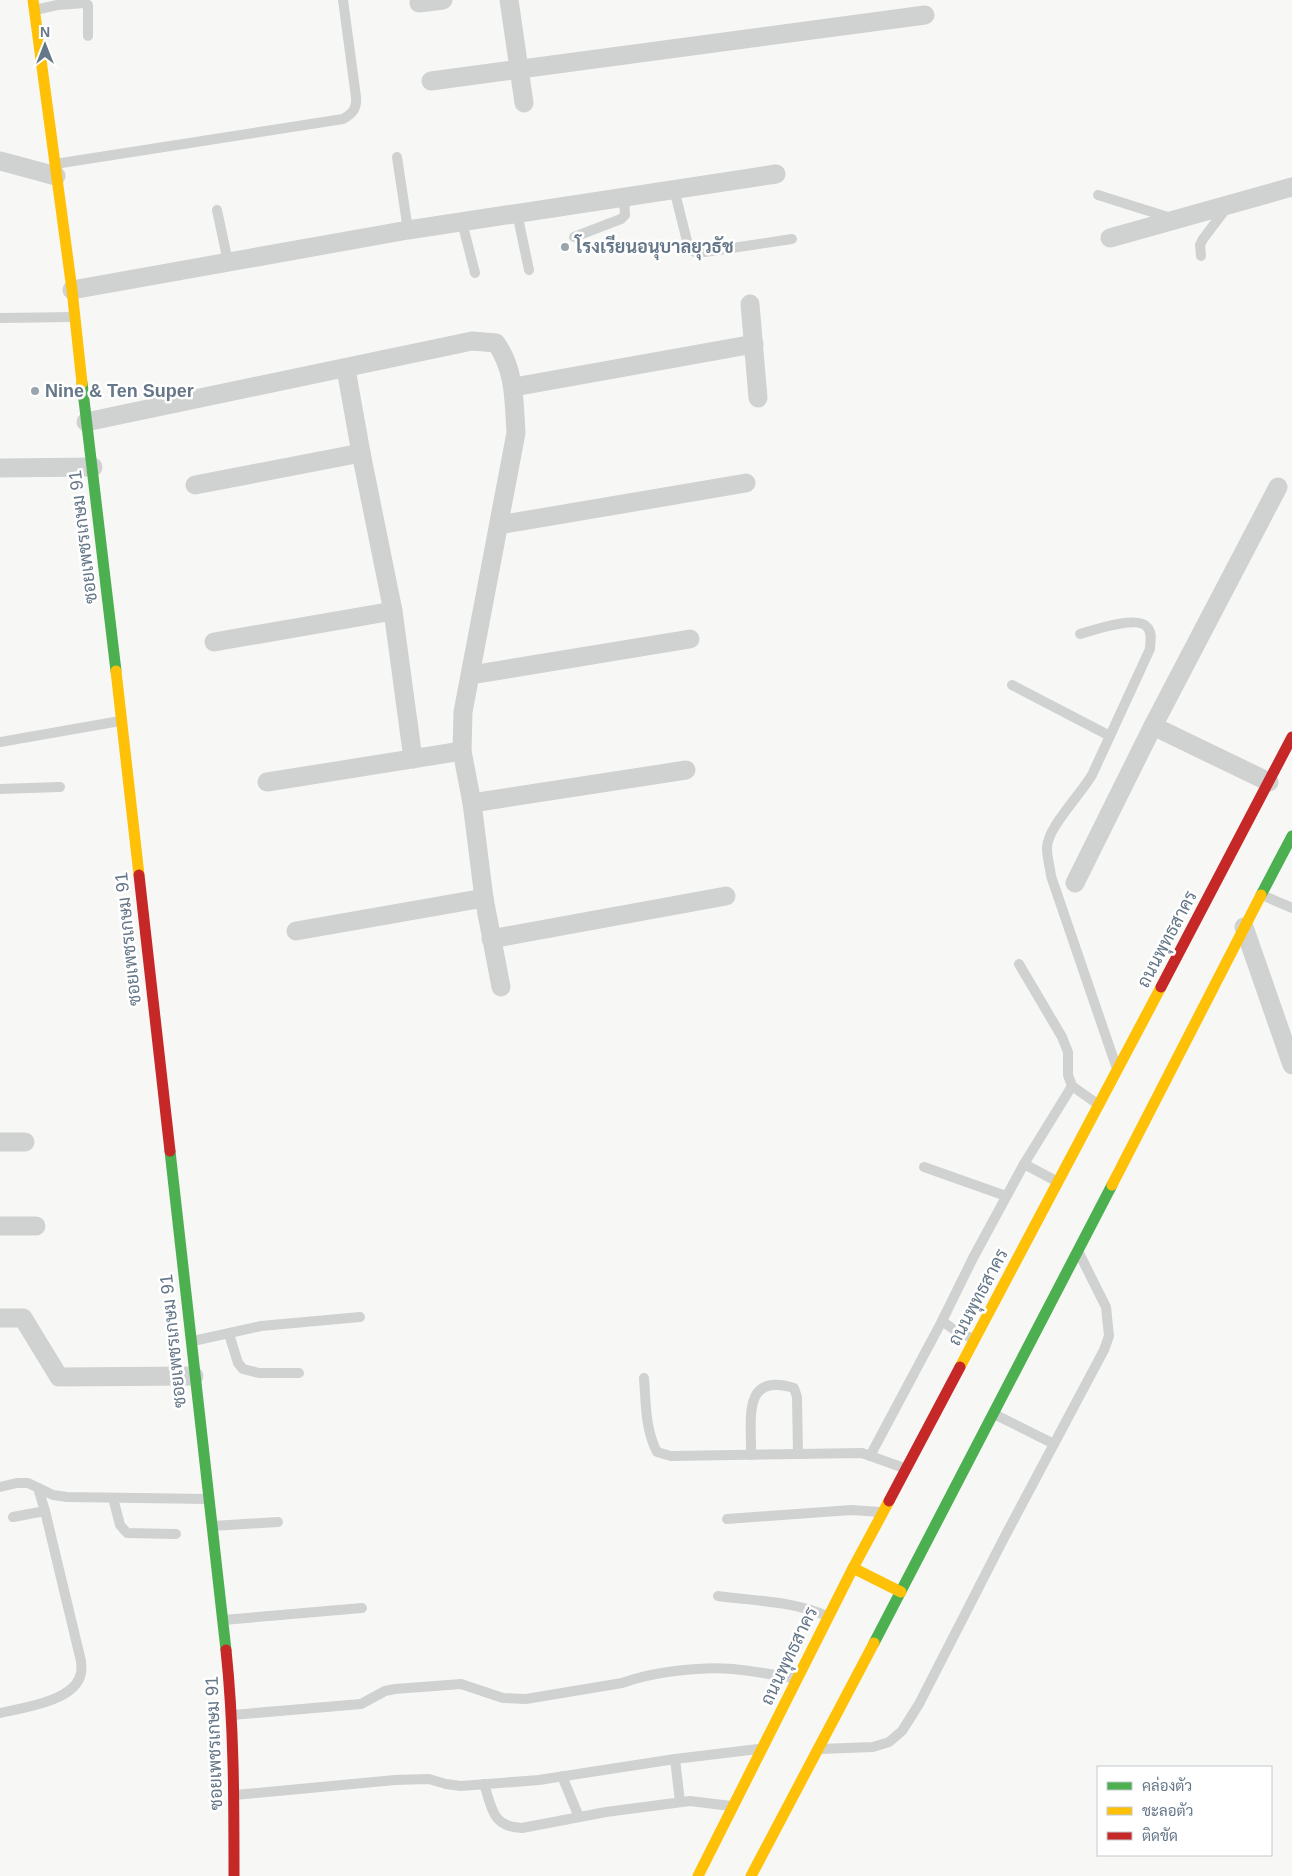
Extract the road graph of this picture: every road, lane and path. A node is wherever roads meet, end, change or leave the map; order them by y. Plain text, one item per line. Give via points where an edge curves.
1 (343, 0) edge
2 (443, 0) edge
3 (509, 0) edge
4 (419, 3) dead end
5 (36, 6) edge
6 (925, 14) dead end
7 (88, 36) dead end
8 (519, 69) junction
9 (431, 81) dead end
10 (524, 103) dead end
11 (397, 157) dead end
12 (0, 161) edge
13 (55, 170) junction
14 (776, 174) dead end
15 (1292, 188) edge
16 (674, 189) junction
17 (1098, 195) dead end
18 (624, 197) junction
19 (1229, 205) junction
20 (218, 210) dead end
21 (516, 213) junction
22 (1177, 220) junction
23 (462, 222) junction
24 (408, 230) junction
25 (574, 237) dead end
26 (1110, 238) dead end
27 (792, 239) dead end
28 (1201, 256) dead end
29 (228, 262) junction
30 (529, 270) dead end
31 (476, 273) dead end
32 (72, 290) junction
33 (750, 304) dead end
34 (75, 317) junction
35 (0, 318) edge
36 (754, 344) junction
37 (346, 369) junction
38 (514, 387) junction
39 (758, 398) dead end
40 (94, 421) junction
41 (361, 453) junction
42 (93, 467) junction
43 (0, 468) edge
44 (195, 484) dead end
45 (746, 484) dead end
46 (1278, 487) dead end
47 (499, 525) junction
48 (393, 611) junction
49 (1080, 634) dead end
50 (690, 639) dead end
51 (214, 642) dead end
52 (471, 675) junction
53 (1012, 685) dead end
54 (122, 721) junction
55 (1153, 726) junction
56 (1110, 736) junction
57 (1292, 737) edge
58 (0, 742) edge
59 (462, 751) junction
60 (413, 759) junction
61 (686, 770) dead end
62 (267, 782) dead end
63 (1269, 782) junction
64 (60, 787) dead end
65 (0, 789) edge
66 (472, 803) junction
67 (1292, 836) edge
68 (1075, 883) dead end
69 (1261, 895) junction
70 (726, 896) dead end
71 (484, 898) junction
72 (1292, 908) edge
73 (1244, 927) junction
74 (296, 931) dead end
75 (491, 939) junction
76 (1019, 964) dead end
77 (501, 987) dead end
78 (1292, 1065) edge
79 (1118, 1072) junction
80 (1072, 1086) junction
81 (1100, 1106) junction
82 (0, 1142) edge
83 (24, 1142) dead end
84 (1024, 1164) junction
85 (924, 1167) dead end
86 (1060, 1183) junction
87 (1006, 1196) junction
88 (0, 1226) edge
89 (36, 1226) dead end
90 (1078, 1249) junction
91 (360, 1317) dead end
92 (0, 1318) edge
93 (942, 1320) junction
94 (225, 1334) junction
95 (975, 1340) junction
96 (190, 1341) junction
97 (298, 1373) dead end
98 (194, 1376) junction
99 (644, 1378) dead end
100 (993, 1414) junction
101 (1054, 1444) junction
102 (798, 1454) junction
103 (751, 1455) junction
104 (870, 1456) junction
105 (905, 1468) junction
106 (0, 1487) edge
107 (38, 1488) junction
108 (113, 1498) junction
109 (209, 1499) junction
110 (45, 1511) junction
111 (882, 1512) junction
112 (13, 1517) dead end
113 (727, 1519) dead end
114 (278, 1522) dead end
115 (212, 1526) junction
116 (176, 1534) dead end
117 (853, 1568) junction
118 (900, 1592) junction
119 (718, 1596) dead end
120 (362, 1608) dead end
121 (828, 1616) junction
122 (222, 1620) junction
123 (798, 1678) junction
124 (0, 1713) edge
125 (231, 1715) junction
126 (763, 1748) junction
127 (818, 1749) junction
128 (675, 1759) junction
129 (562, 1776) junction
130 (484, 1784) junction
131 (234, 1795) junction
132 (680, 1802) junction
133 (734, 1807) junction
134 (579, 1817) junction
135 (234, 1876) edge
136 (698, 1876) edge
137 (751, 1876) edge

1 - 13 lane via 356,97 353,114 343,119
2 - 4 street
3 - 8 street
5 - 7 lane via 85,3 88,5
5 - 13 main road, ซอยเพชรเกษม 91
6 - 8 street
8 - 9 street
8 - 10 street
11 - 24 lane
12 - 13 street
13 - 32 main road, ซอยเพชรเกษม 91
14 - 16 street
15 - 19 street
16 - 18 street
16 - 27 lane via 688,249 695,252
17 - 22 lane
18 - 21 street
18 - 25 lane via 625,215 621,219
19 - 22 street
19 - 28 lane via 1203,239
20 - 29 lane
21 - 23 street
21 - 30 lane
22 - 26 street
23 - 24 street
23 - 31 lane
24 - 29 street
29 - 32 street
32 - 34 main road, ซอยเพชรเกษม 91
33 - 36 street
34 - 35 lane
34 - 40 main road, ซอยเพชรเกษม 91
36 - 38 street
36 - 39 street
37 - 38 street via 472,342 496,343 505,355
37 - 40 street
37 - 41 street
38 - 47 street via 516,433
40 - 42 main road, ซอยเพชรเกษม 91
41 - 44 street
41 - 48 street
42 - 43 street
42 - 54 main road, ซอยเพชรเกษม 91
45 - 47 street
46 - 55 street
47 - 52 street
48 - 51 street
48 - 60 street
49 - 56 lane via 1131,621 1143,623 1151,635 1150,649
50 - 52 street
52 - 59 street via 463,712
53 - 56 lane
54 - 58 lane
54 - 96 main road, ซอยเพชรเกษม 91
55 - 63 street
55 - 68 street
56 - 79 lane via 1092,775 1052,829 1046,847 1051,876
57 - 63 main road, ถนนพุทธสาคร
59 - 60 street
59 - 66 street
60 - 62 street
61 - 66 street
63 - 79 main road, ถนนพุทธสาคร
64 - 65 lane
66 - 71 street
67 - 69 main road
69 - 72 lane
69 - 73 main road
70 - 75 street
71 - 74 street
71 - 75 street
73 - 78 street
73 - 90 main road
75 - 77 street
76 - 80 lane via 1062,1037 1068,1052 1068,1075
79 - 81 main road, ถนนพุทธสาคร
80 - 81 lane
80 - 84 lane
81 - 86 main road, ถนนพุทธสาคร
82 - 83 street
84 - 86 lane
84 - 87 lane
85 - 87 lane
86 - 95 main road, ถนนพุทธสาคร
87 - 93 lane
88 - 89 street
90 - 100 main road
90 - 101 lane via 1106,1307 1109,1336
91 - 94 lane via 261,1326
92 - 98 street via 23,1318 59,1377
93 - 95 lane
93 - 104 lane
94 - 96 lane
94 - 97 lane via 243,1370
95 - 105 main road, ถนนพุทธสาคร
96 - 98 main road, ซอยเพชรเกษม 91
98 - 109 main road, ซอยเพชรเกษม 91
99 - 103 lane via 647,1423 657,1452 671,1456
100 - 101 lane
100 - 118 main road
101 - 127 lane via 902,1731 889,1742 873,1747
102 - 103 lane
102 - 103 lane via 796,1397 794,1388 785,1386 762,1387 755,1394
102 - 104 lane via 862,1453
104 - 105 lane
105 - 111 main road, ถนนพุทธสาคร
106 - 107 lane via 28,1483
107 - 108 lane via 52,1495
107 - 110 lane
108 - 109 lane
108 - 116 lane via 120,1525 127,1533
109 - 115 main road, ซอยเพชรเกษม 91
110 - 112 lane
110 - 124 lane via 81,1661 81,1673 66,1694
111 - 113 lane via 851,1510
111 - 117 main road, ถนนพุทธสาคร
114 - 115 lane
115 - 122 main road, ซอยเพชรเกษม 91
117 - 118 main road
117 - 121 main road, ถนนพุทธสาคร
118 - 127 main road
119 - 121 lane via 810,1608
120 - 122 lane
121 - 123 main road, ถนนพุทธสาคร
122 - 125 main road, ซอยเพชรเกษม 91
123 - 125 lane via 731,1669 697,1669 526,1699 512,1699 461,1684 395,1689 361,1704 343,1707
123 - 126 main road, ถนนพุทธสาคร
125 - 131 main road, ซอยเพชรเกษม 91
126 - 128 lane
126 - 133 main road, ถนนพุทธสาคร
127 - 137 main road
128 - 129 lane
128 - 132 lane
129 - 130 lane
129 - 134 lane
130 - 131 lane via 461,1786 414,1779
130 - 134 lane via 495,1817 512,1828
131 - 135 main road, ซอยเพชรเกษม 91
132 - 133 lane
132 - 134 lane
133 - 136 main road, ถนนพุทธสาคร

